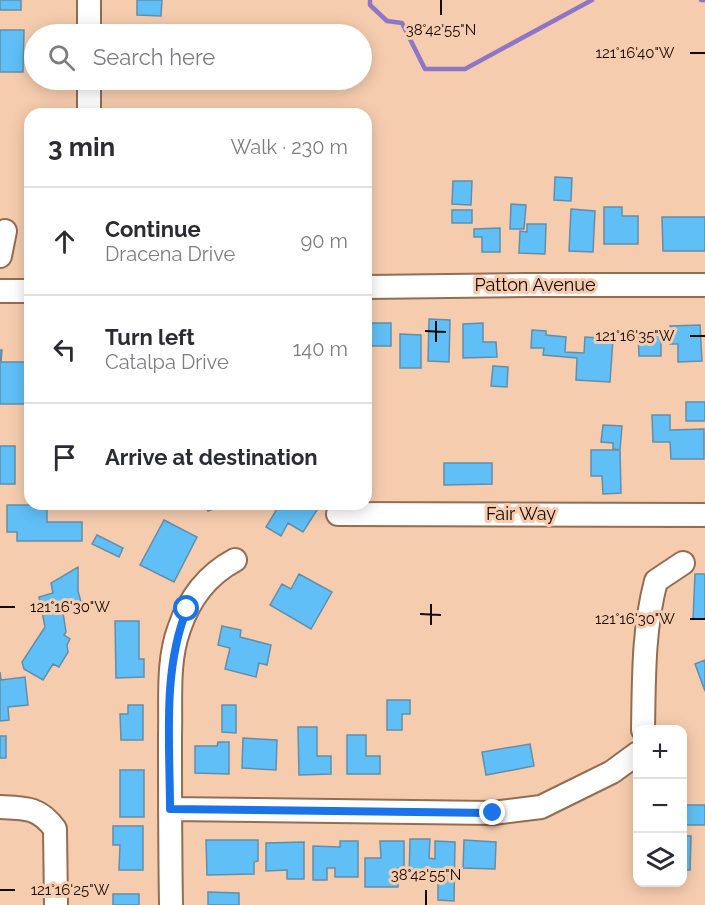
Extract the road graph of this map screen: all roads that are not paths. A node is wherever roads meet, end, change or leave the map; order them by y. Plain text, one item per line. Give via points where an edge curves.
1 (89, 0) edge
2 (89, 24) edge
3 (89, 90) edge
4 (89, 108) edge
5 (6, 231) dead end
6 (0, 256) edge
7 (705, 285) edge
8 (372, 287) edge
9 (0, 291) edge
10 (24, 291) edge
11 (338, 513) dead end
12 (705, 515) edge
13 (235, 560) dead end
14 (683, 562) dead end
15 (643, 725) edge
16 (633, 757) edge
17 (0, 807) edge
18 (170, 809) junction
19 (56, 905) edge
20 (171, 905) edge

1 - 2 street
3 - 4 street
5 - 6 street
7 - 8 street, Patton Avenue
9 - 10 street
11 - 12 street, Fair Way
13 - 18 street via 215,572 199,589 178,630 172,667
14 - 15 street via 657,581 649,610
16 - 18 street via 612,772 541,807 522,810 493,813
17 - 19 street via 28,808 55,829
18 - 20 street

